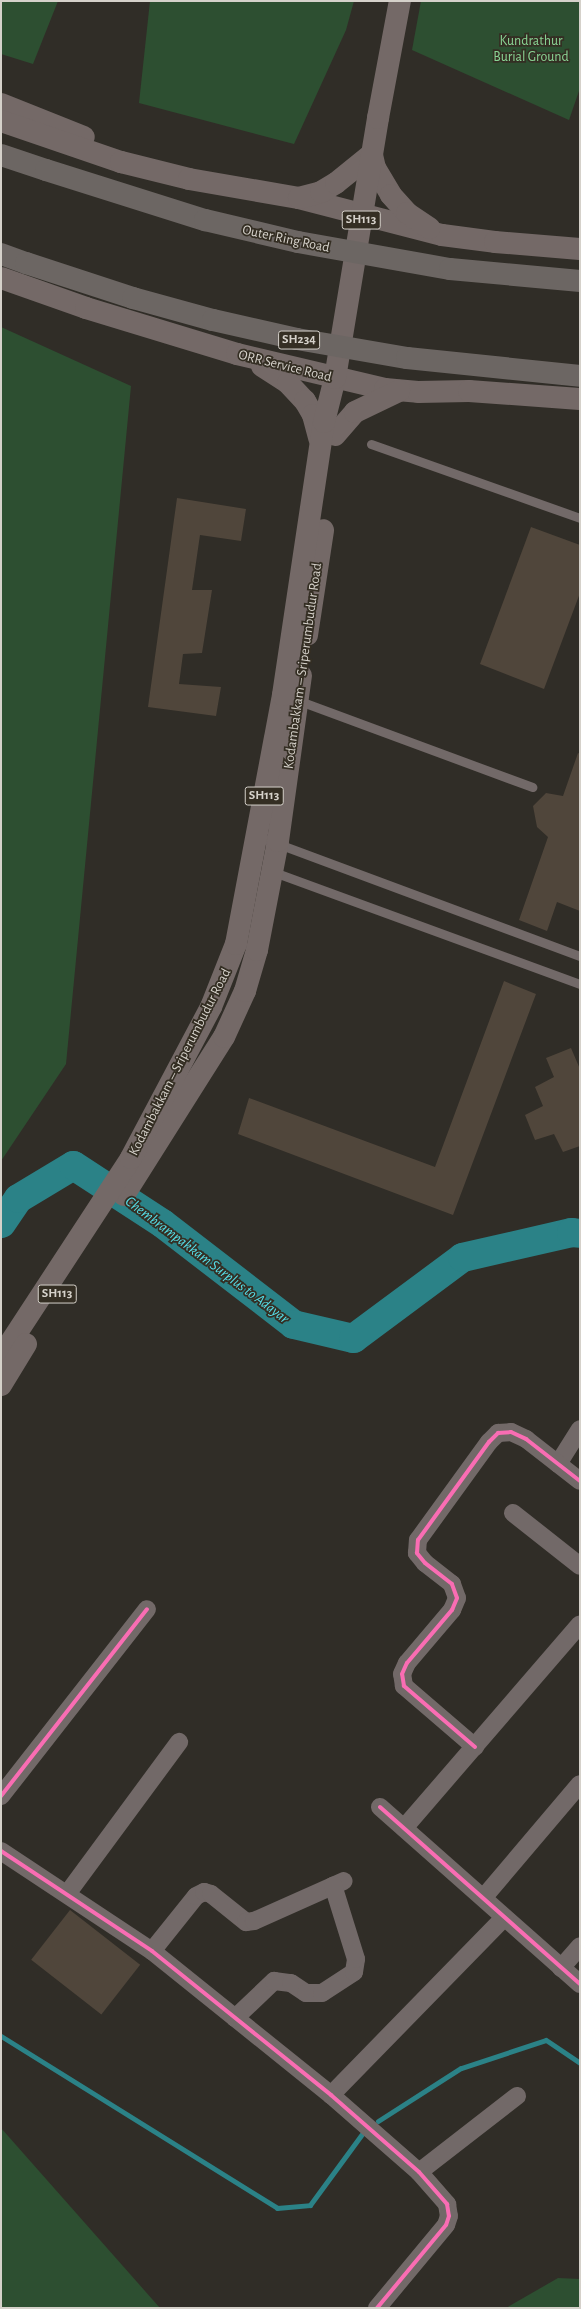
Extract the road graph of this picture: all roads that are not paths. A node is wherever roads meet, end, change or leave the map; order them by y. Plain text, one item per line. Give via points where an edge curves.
1 (400, 1) edge
2 (1, 104) edge
3 (1, 121) edge
4 (372, 154) junction
5 (1, 155) edge
6 (131, 165) junction
7 (298, 198) junction
8 (362, 216) junction
9 (442, 234) junction
10 (580, 249) edge
11 (1, 254) edge
12 (1, 278) edge
13 (580, 281) edge
14 (1, 294) edge
15 (91, 310) junction
16 (248, 357) junction
17 (580, 376) edge
18 (335, 378) junction
19 (399, 391) junction
20 (580, 399) edge
21 (328, 440) junction
22 (372, 444) dead end
23 (580, 518) edge
24 (291, 697) junction
25 (532, 788) dead end
26 (257, 836) junction
27 (277, 844) junction
28 (261, 867) junction
29 (580, 956) edge
30 (580, 984) edge
31 (116, 1194) junction
32 (1, 1357) edge
33 (1, 1385) edge
34 (580, 1428) edge
35 (558, 1464) junction
36 (580, 1481) edge
37 (513, 1513) dead end
38 (580, 1566) edge
39 (147, 1609) dead end
40 (580, 1624) edge
41 (179, 1742) dead end
42 (475, 1747) junction
43 (580, 1784) edge
44 (1, 1796) edge
45 (380, 1807) dead end
46 (404, 1828) junction
47 (1, 1851) edge
48 (67, 1894) junction
49 (484, 1897) junction
50 (504, 1918) junction
51 (580, 1946) edge
52 (152, 1951) junction
53 (561, 1968) junction
54 (580, 1984) edge
55 (235, 2018) junction
56 (331, 2094) junction
57 (517, 2096) dead end
58 (419, 2172) junction
59 (377, 2308) edge

1 - 4 main road, Kodambakkam – Sriperumbudur Road / SH113
2 - 6 main road via 80,135
3 - 6 main road
4 - 7 main road via 322,192
4 - 8 main road, Kodambakkam – Sriperumbudur Road / SH113
4 - 9 main road via 375,168 391,195 407,213 424,226
5 - 13 highway, Outer Ring Road, bridge via 205,220 305,244 450,269
6 - 7 main road via 189,180
7 - 8 main road
8 - 9 main road
8 - 18 main road, Kodambakkam – Sriperumbudur Road / SH113
9 - 10 main road via 495,242
11 - 17 highway, SH234, bridge via 133,298 297,339 407,358
12 - 15 main road, ORR Service Road
14 - 15 main road
15 - 16 main road, ORR Service Road
16 - 18 main road, ORR Service Road
16 - 21 main road via 288,383 305,401 318,428
18 - 19 main road, ORR Service Road
18 - 21 main road, Kodambakkam – Sriperumbudur Road / SH113
19 - 20 main road, ORR Service Road via 469,391
19 - 21 main road via 354,412
21 - 24 main road, Kodambakkam – Sriperumbudur Road / SH113
22 - 23 lane
24 - 25 lane
24 - 26 main road, Kodambakkam – Sriperumbudur Road / SH113
24 - 27 main road, Kodambakkam – Sriperumbudur Road / SH113
26 - 27 lane
26 - 28 main road, Kodambakkam – Sriperumbudur Road / SH113
27 - 28 main road, Kodambakkam – Sriperumbudur Road / SH113
27 - 29 lane
28 - 30 lane
28 - 31 main road, Kodambakkam – Sriperumbudur Road / SH113 via 257,950 236,1012 224,1037
31 - 32 main road, Kodambakkam – Sriperumbudur Road / SH113
31 - 33 main road, Kodambakkam – Sriperumbudur Road / SH113
34 - 35 street
35 - 36 street
35 - 42 street via 526,1439 510,1432 498,1433 418,1540 417,1553 425,1563 452,1584 457,1598 452,1610 407,1663 402,1674 404,1686
37 - 38 street
39 - 44 street
40 - 42 street
41 - 48 street
42 - 46 street
43 - 49 street
45 - 46 street
46 - 49 street
47 - 48 street
48 - 52 street
49 - 50 street
50 - 53 street
50 - 56 street
51 - 53 street
52 - 55 street
52 - 55 street via 196,1896 204,1892 211,1894 246,1922 254,1921 339,1883 356,1958 354,1972 322,1993 306,1993 291,1983 274,1982
53 - 54 street
55 - 56 street
56 - 58 street
57 - 58 street
58 - 59 street via 447,2204 449,2216 446,2225

